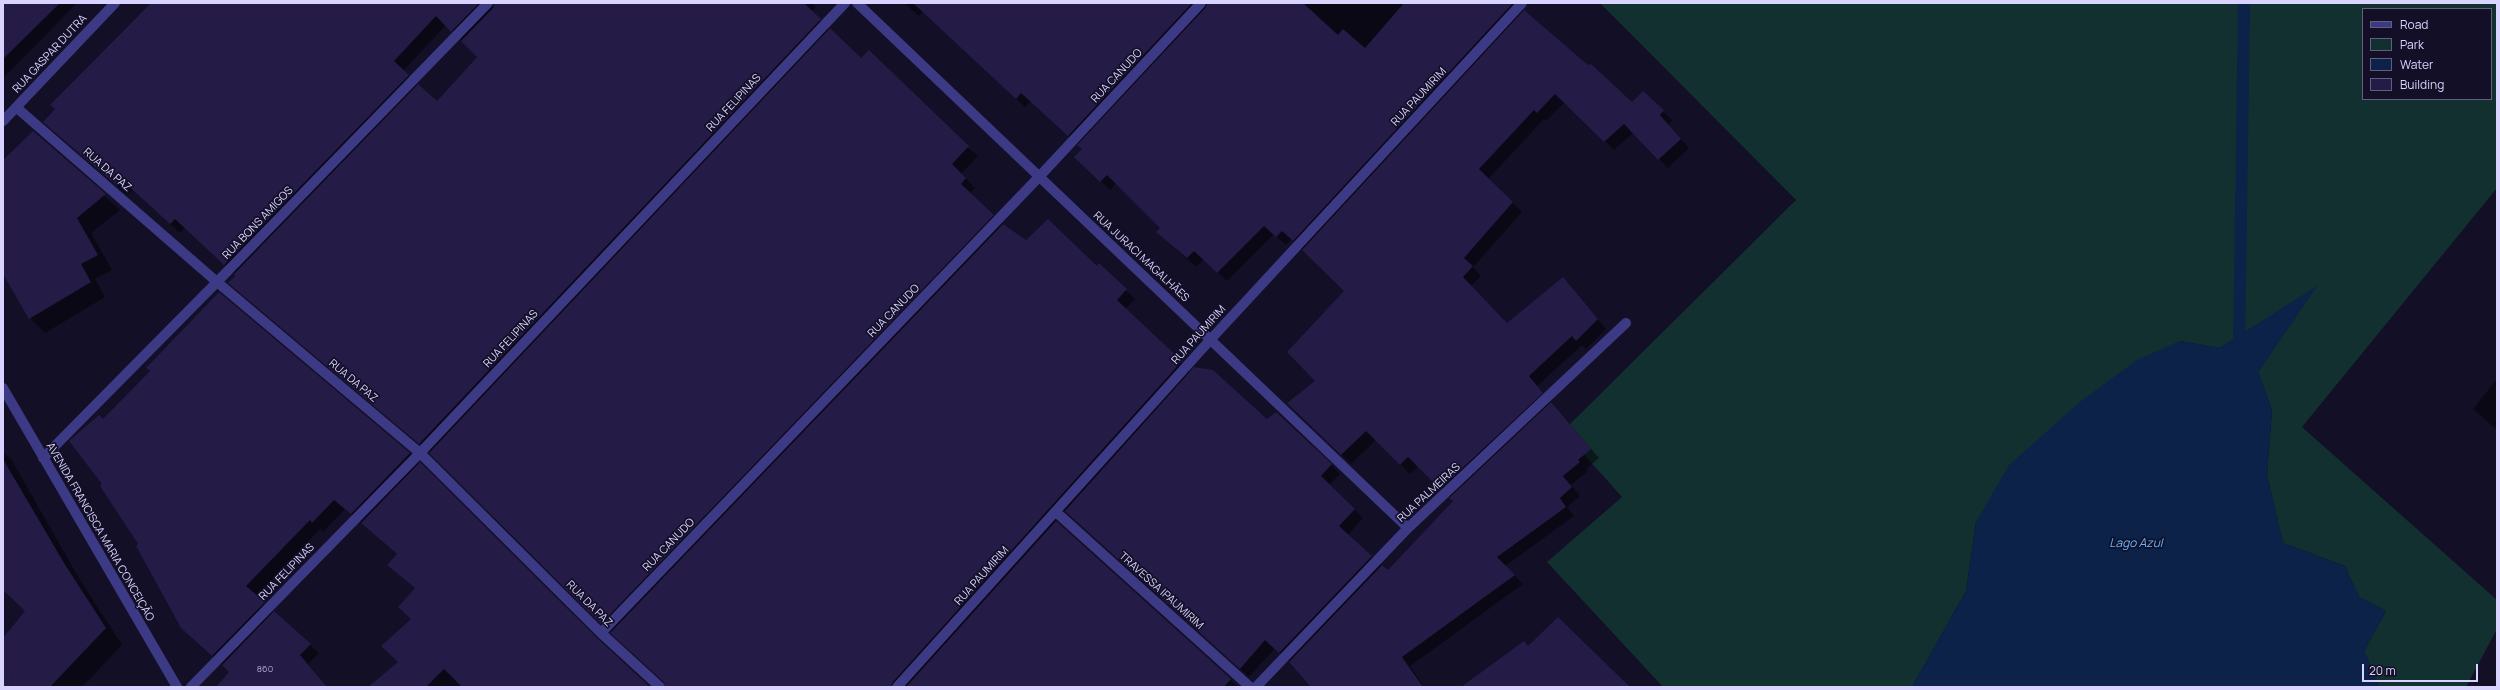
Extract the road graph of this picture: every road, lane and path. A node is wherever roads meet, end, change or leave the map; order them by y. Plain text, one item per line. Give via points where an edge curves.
1 (114, 3) edge
2 (488, 3) edge
3 (844, 3) edge
4 (857, 3) edge
5 (1201, 3) edge
6 (1522, 3) edge
7 (17, 108) junction
8 (3, 121) edge
9 (1038, 178) junction
10 (217, 282) junction
11 (1626, 323) dead end
12 (1211, 339) junction
13 (3, 388) edge
14 (420, 453) junction
15 (43, 458) junction
16 (1056, 512) junction
17 (1408, 528) junction
18 (601, 633) junction
19 (177, 687) edge
20 (191, 687) edge
21 (660, 687) edge
22 (897, 687) edge
23 (1250, 687) edge
24 (1256, 687) edge

1 - 7 street, RUA GASPAR DUTRA
2 - 10 street, RUA BONS AMIGOS
3 - 14 street, RUA FELIPINAS
4 - 9 street, RUA JURACI MAGALHÃES
5 - 9 street, RUA CANUDO
6 - 12 street, RUA PAUMIRIM
7 - 8 street, RUA GASPAR DUTRA
7 - 10 street, RUA DA PAZ
9 - 12 street, RUA JURACI MAGALHÃES
9 - 18 street, RUA CANUDO
10 - 14 street, RUA DA PAZ
10 - 15 street, RUA BONS AMIGOS
11 - 17 street, RUA PALMEIRAS
12 - 16 street, RUA PAUMIRIM
12 - 17 street, RUA JURACI MAGALHÃES
13 - 15 street, AVENIDA FRANCISCA MARIA CONCEIÇÃO
14 - 18 street, RUA DA PAZ
14 - 20 street, RUA FELIPINAS
15 - 19 street, AVENIDA FRANCISCA MARIA CONCEIÇÃO
16 - 22 street, RUA PAUMIRIM
16 - 23 street, TRAVESSA IPAUMIRIM
17 - 24 street, RUA PALMEIRAS
18 - 21 street, RUA DA PAZ

